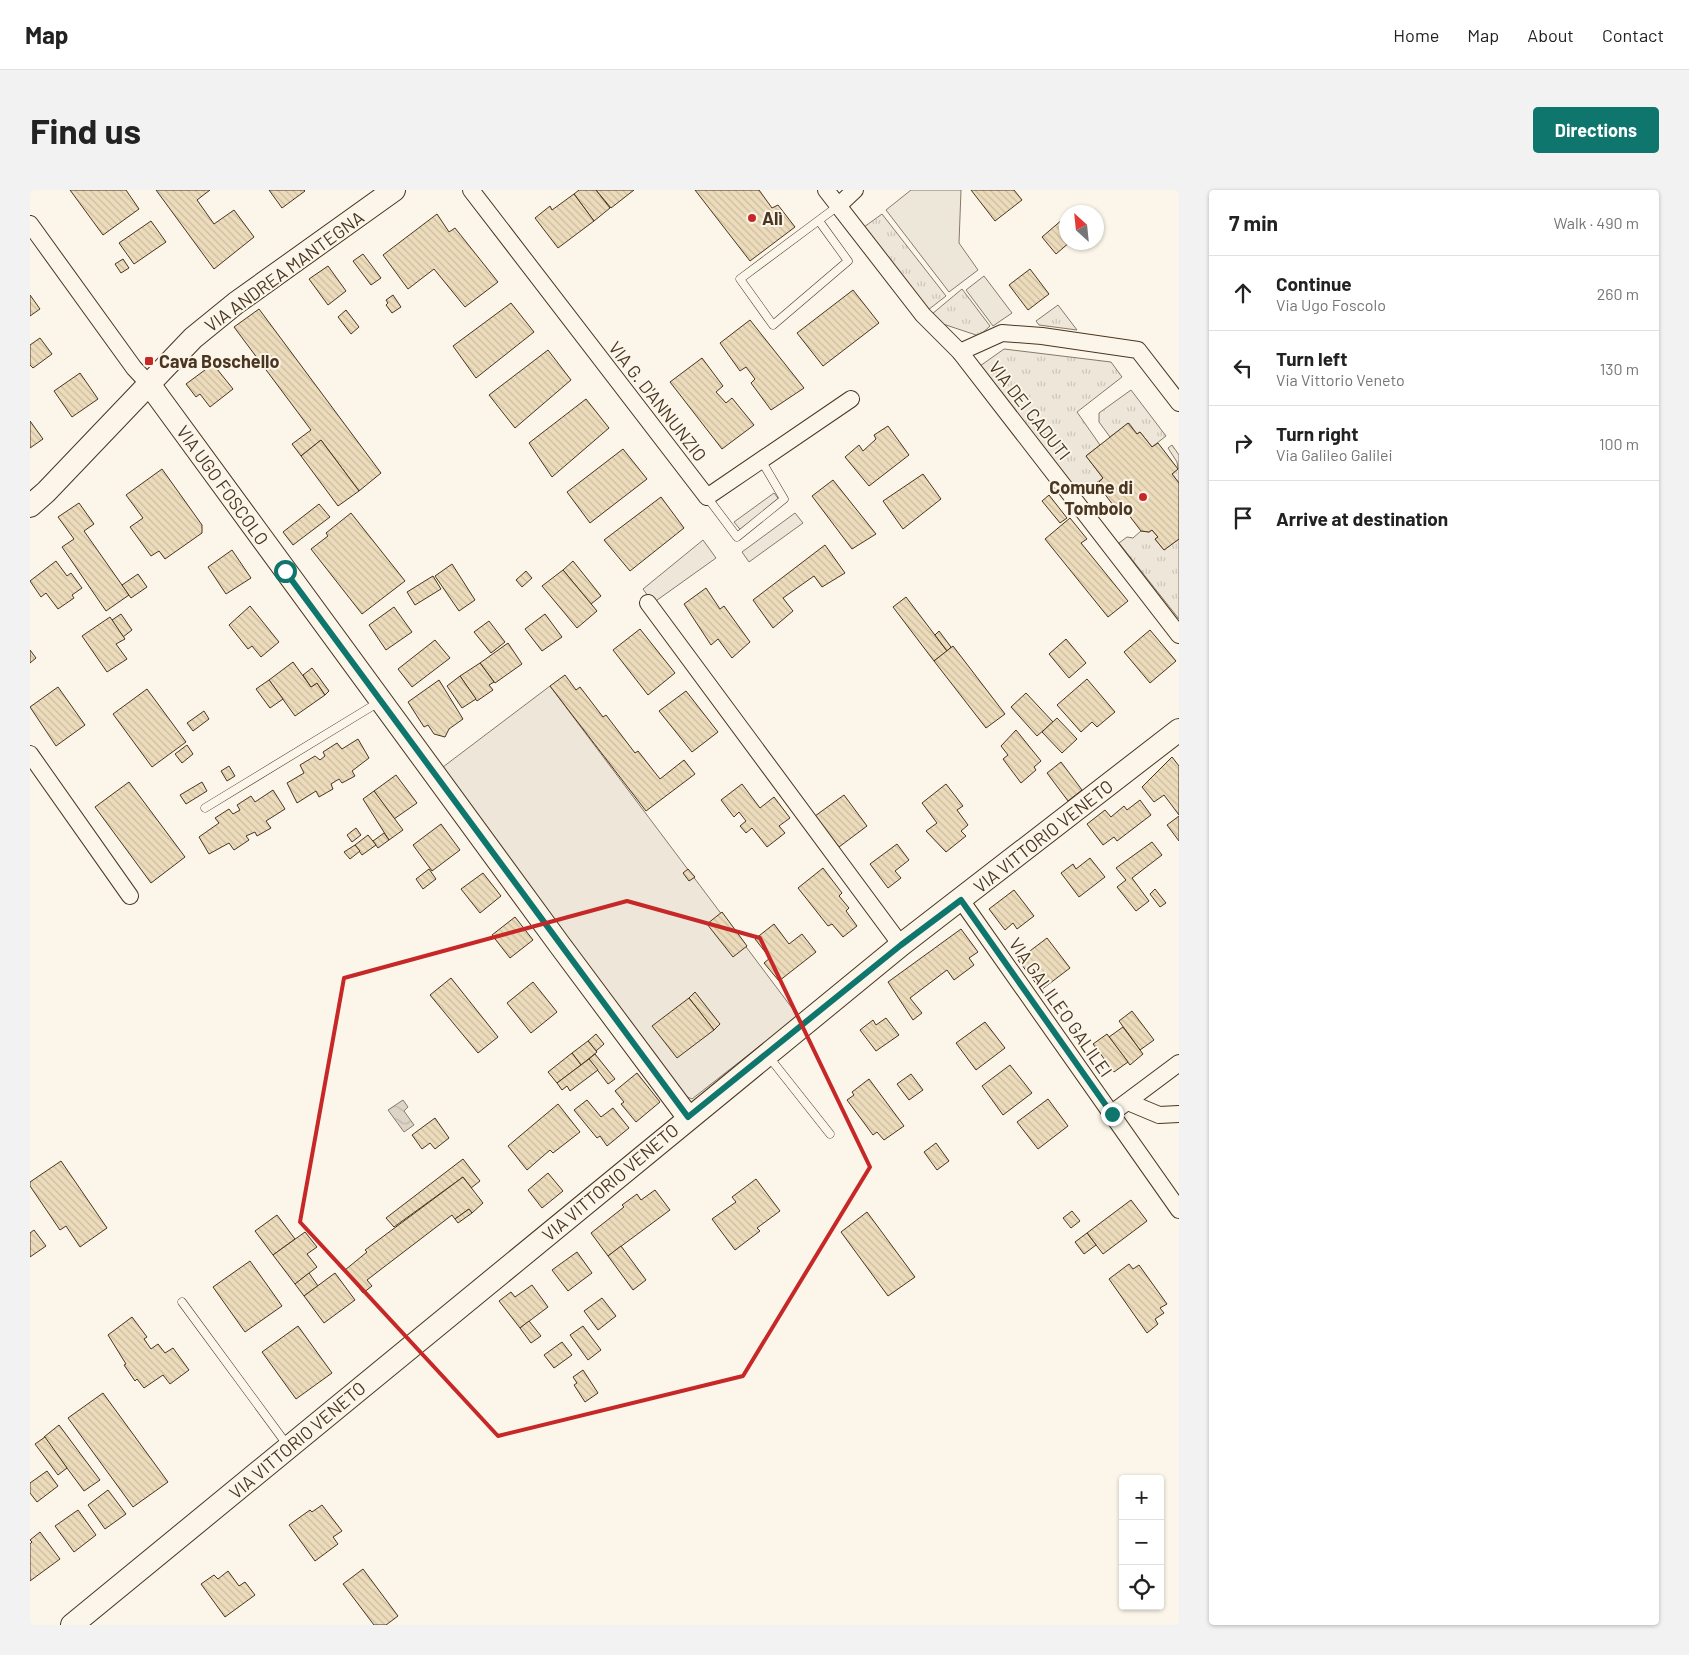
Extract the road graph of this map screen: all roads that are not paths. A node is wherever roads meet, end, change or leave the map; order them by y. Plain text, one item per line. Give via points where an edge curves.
1 (394, 190) edge
2 (471, 190) edge
3 (826, 190) edge
4 (856, 190) edge
5 (838, 206) junction
6 (819, 220) junction
7 (30, 224) edge
8 (960, 352) junction
9 (149, 384) junction
10 (851, 399) dead end
11 (1179, 403) edge
12 (761, 460) junction
13 (707, 497) junction
14 (30, 506) edge
15 (648, 603) dead end
16 (1179, 635) edge
17 (380, 701) junction
18 (1179, 730) edge
19 (30, 754) edge
20 (205, 808) dead end
21 (130, 896) dead end
22 (961, 900) junction
23 (901, 945) junction
24 (767, 1053) junction
25 (1179, 1064) edge
26 (1128, 1102) junction
27 (1112, 1114) junction
28 (1179, 1114) edge
29 (688, 1117) junction
30 (830, 1134) dead end
31 (1179, 1210) edge
32 (182, 1302) dead end
33 (289, 1447) junction
34 (72, 1625) edge

1 - 9 main road, VIA ANDREA MANTEGNA via 236,303 192,338
2 - 13 street, VIA G. D'ANNUNZIO
3 - 5 street, VIA DEI CADUTI
4 - 5 street
5 - 6 lane
5 - 8 street, VIA DEI CADUTI via 923,315
6 - 6 lane via 848,261 773,325 740,279
7 - 9 street
8 - 11 street via 1002,333 1138,350
8 - 16 street, VIA DEI CADUTI
9 - 14 main road, VIA ANDREA MANTEGNA
9 - 17 main road, VIA UGO FOSCOLO
10 - 12 street
12 - 13 street
12 - 13 lane via 784,499 737,537
15 - 23 street
17 - 20 lane
17 - 29 main road, VIA UGO FOSCOLO
18 - 22 main road, VIA VITTORIO VENETO
19 - 21 street
22 - 23 main road, VIA VITTORIO VENETO
22 - 27 street, VIA GALILEO GALILEI
23 - 24 main road, VIA VITTORIO VENETO
24 - 29 main road, VIA VITTORIO VENETO
24 - 30 lane
25 - 26 street
26 - 27 street
26 - 28 street via 1159,1115
27 - 31 street, VIA GALILEO GALILEI
29 - 33 main road, VIA VITTORIO VENETO
32 - 33 lane
33 - 34 main road, VIA VITTORIO VENETO

